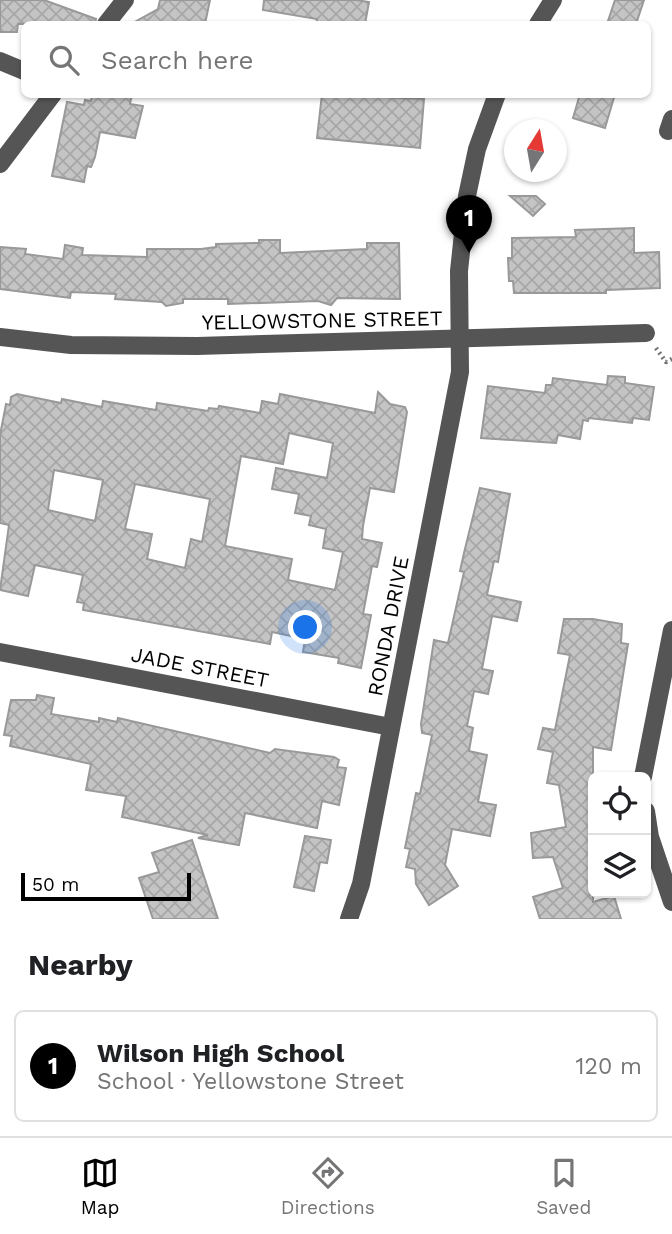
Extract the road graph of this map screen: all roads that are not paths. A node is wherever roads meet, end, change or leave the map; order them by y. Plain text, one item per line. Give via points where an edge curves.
1 (125, 0) edge
2 (553, 0) edge
3 (108, 21) edge
4 (540, 21) edge
5 (0, 61) edge
6 (21, 70) edge
7 (50, 98) edge
8 (496, 98) edge
9 (0, 164) edge
10 (646, 333) dead end
11 (0, 337) edge
12 (461, 339) junction
13 (671, 633) edge
14 (0, 652) edge
15 (391, 727) junction
16 (644, 772) edge
17 (650, 835) edge
18 (670, 891) edge
19 (349, 919) edge

1 - 3 street
2 - 4 street
5 - 6 street
7 - 9 street
8 - 12 street, RONDA DRIVE via 477,149 467,196 459,271
10 - 12 street, YELLOWSTONE STREET
11 - 12 street, YELLOWSTONE STREET via 71,345 160,346
12 - 15 street, RONDA DRIVE via 460,372
13 - 16 street
14 - 15 street, JADE STREET
15 - 19 street, RONDA DRIVE via 361,884
17 - 18 street

